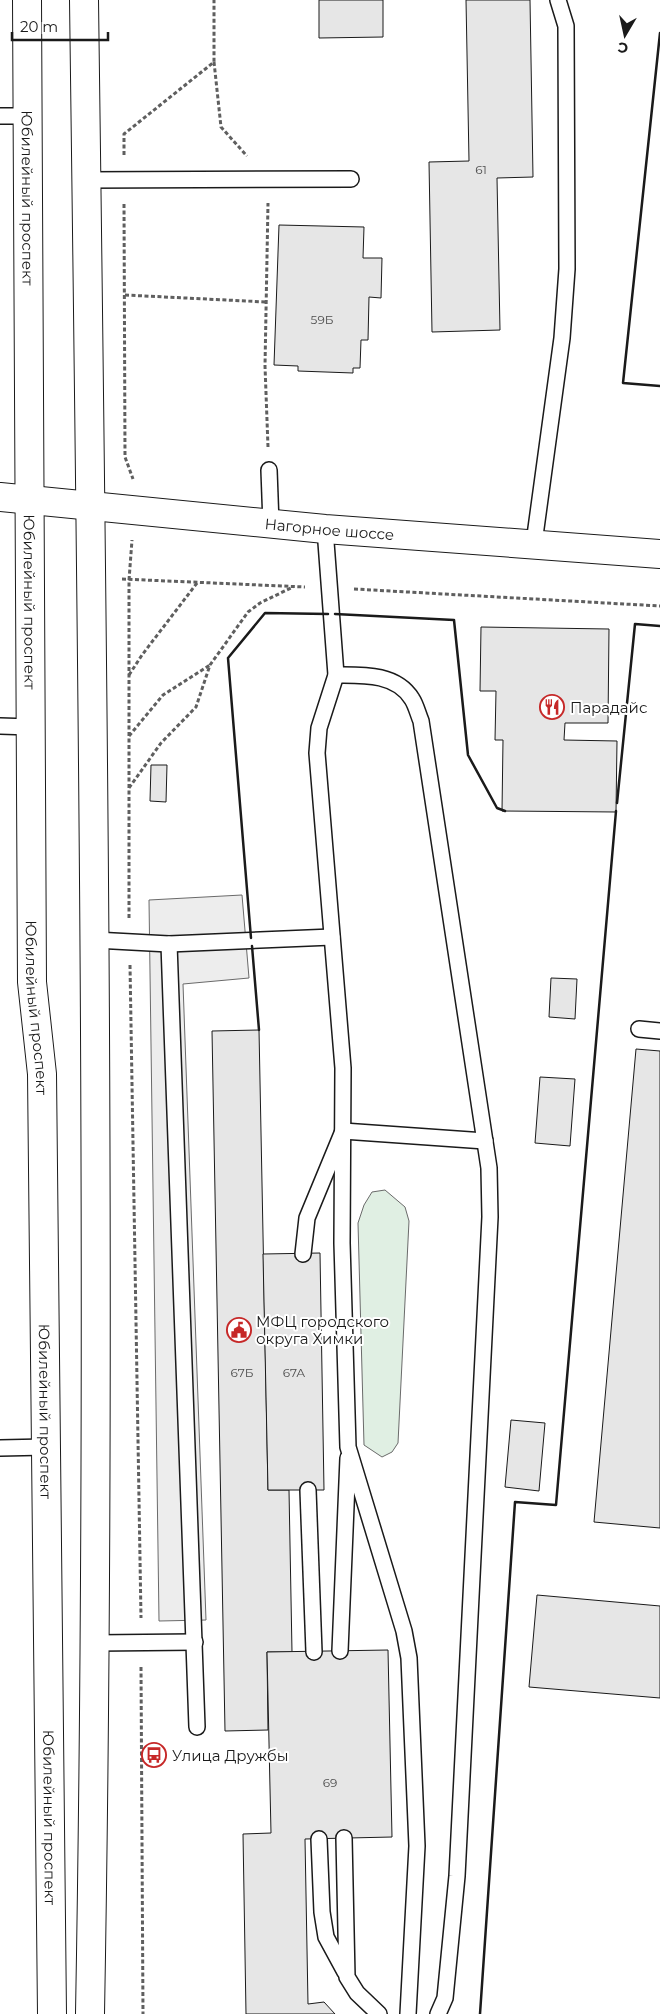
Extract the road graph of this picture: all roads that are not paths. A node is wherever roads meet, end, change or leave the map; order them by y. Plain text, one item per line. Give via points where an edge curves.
1 (27, 0) edge
2 (84, 0) edge
3 (558, 0) edge
4 (0, 116) edge
5 (28, 116) junction
6 (351, 179) dead end
7 (86, 180) junction
8 (269, 470) road end
9 (0, 497) edge
10 (29, 500) junction
11 (91, 507) junction
12 (271, 524) junction
13 (325, 529) junction
14 (534, 543) junction
15 (660, 554) edge
16 (336, 675) junction
17 (0, 726) edge
18 (31, 727) junction
19 (332, 937) junction
20 (95, 940) junction
21 (169, 944) junction
22 (639, 1029) dead end
23 (660, 1031) edge
24 (343, 1130) junction
25 (485, 1141) junction
26 (303, 1254) dead end
27 (46, 1447) junction
28 (348, 1447) junction
29 (0, 1448) edge
30 (308, 1490) dead end
31 (195, 1642) junction
32 (96, 1643) junction
33 (340, 1651) dead end
34 (314, 1652) dead end
35 (197, 1727) dead end
36 (344, 1838) dead end
37 (319, 1839) dead end
38 (347, 1977) junction
39 (52, 2014) edge
40 (90, 2014) edge
41 (379, 2014) edge
42 (408, 2014) edge
43 (438, 2014) edge

1 - 5 main road, Юбилейный проспект
2 - 7 main road
3 - 14 lane via 566,26 567,269 562,338
4 - 5 lane
5 - 10 main road, Юбилейный проспект
6 - 7 lane
7 - 11 main road
8 - 12 lane
9 - 10 main road, Нагорное шоссе
10 - 11 main road, Нагорное шоссе
10 - 18 main road, Юбилейный проспект
11 - 12 main road, Нагорное шоссе
11 - 20 main road
12 - 13 main road, Нагорное шоссе
13 - 14 main road, Нагорное шоссе
13 - 16 lane
14 - 15 main road, Нагорное шоссе
16 - 19 lane via 319,728 317,753
16 - 25 lane via 370,675 396,683 412,698 421,721
17 - 18 lane
18 - 27 main road, Юбилейный проспект via 32,982 42,1074
19 - 21 lane
19 - 24 lane via 343,1068
20 - 21 lane
20 - 32 main road
21 - 31 lane
22 - 23 lane
24 - 25 lane
24 - 26 lane via 307,1218
24 - 28 lane via 342,1243
25 - 43 lane via 490,1217 457,1876 445,1998
27 - 29 lane
27 - 39 main road, Юбилейный проспект
28 - 33 lane
28 - 42 lane via 404,1631 409,1658 417,1846
30 - 34 lane
31 - 32 lane
31 - 35 lane
32 - 40 main road
36 - 38 lane
37 - 38 lane via 326,1937
38 - 41 lane via 357,1993

